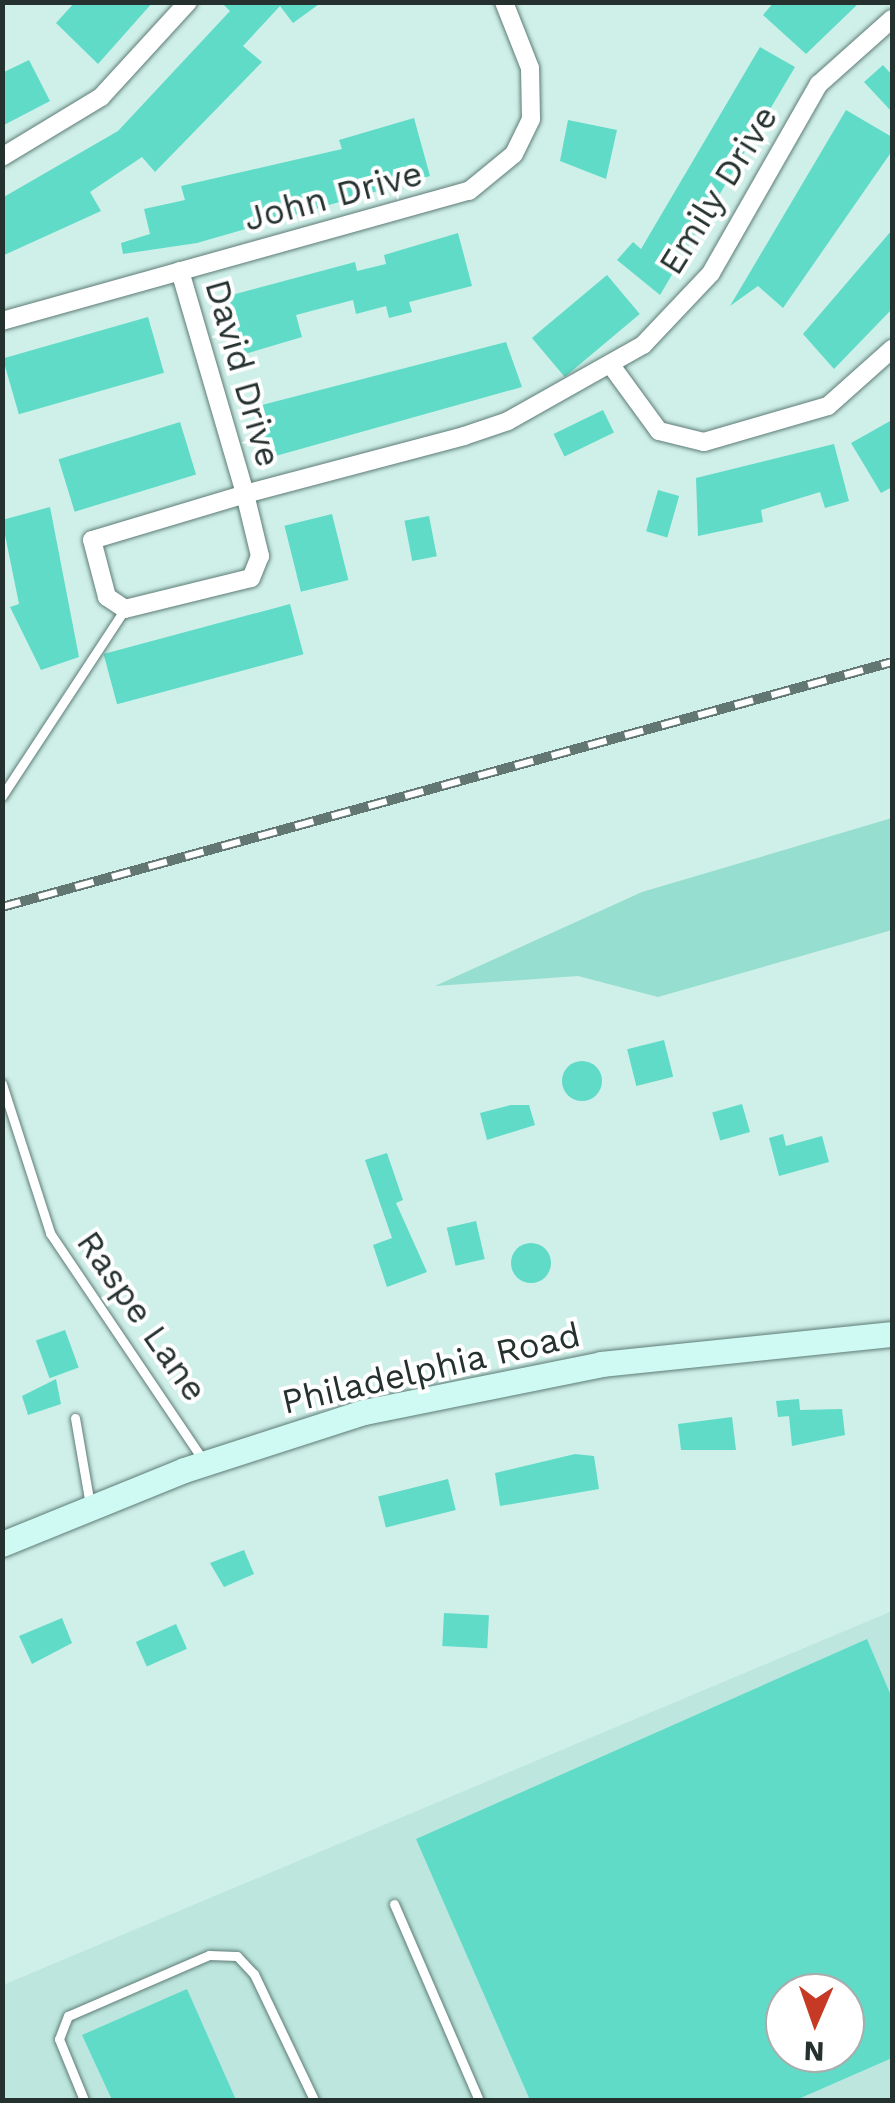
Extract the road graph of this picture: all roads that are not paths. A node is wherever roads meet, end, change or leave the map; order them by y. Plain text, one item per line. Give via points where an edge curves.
1 (188, 2) edge
2 (504, 2) edge
3 (892, 18) edge
4 (2, 157) edge
5 (180, 270) junction
6 (2, 321) edge
7 (892, 349) edge
8 (613, 368) junction
9 (245, 494) junction
10 (124, 610) junction
11 (2, 796) edge
12 (2, 1084) edge
13 (892, 1334) edge
14 (75, 1418) dead end
15 (205, 1462) junction
16 (90, 1508) junction
17 (2, 1544) edge
18 (394, 1904) dead end
19 (84, 2100) edge
20 (314, 2100) edge
21 (479, 2100) edge

1 - 4 street via 102,97
2 - 5 street, John Drive via 534,100 502,168 442,201
3 - 8 street, Emily Drive via 819,84 695,294
5 - 6 street, John Drive
5 - 9 street, David Drive
7 - 8 street via 828,406 704,442 659,431
8 - 9 street, Emily Drive via 508,421
9 - 10 street, David Drive via 260,556 251,578
9 - 10 street, David Drive via 92,540 107,596
10 - 11 lane
12 - 15 lane, Raspe Lane via 57,1246
13 - 15 main road, Philadelphia Road via 540,1375 364,1412
14 - 16 lane
15 - 16 main road, Philadelphia Road
16 - 17 main road, Philadelphia Road
18 - 21 lane
19 - 20 lane via 59,2039 68,2016 209,1955 236,1956 254,1974

